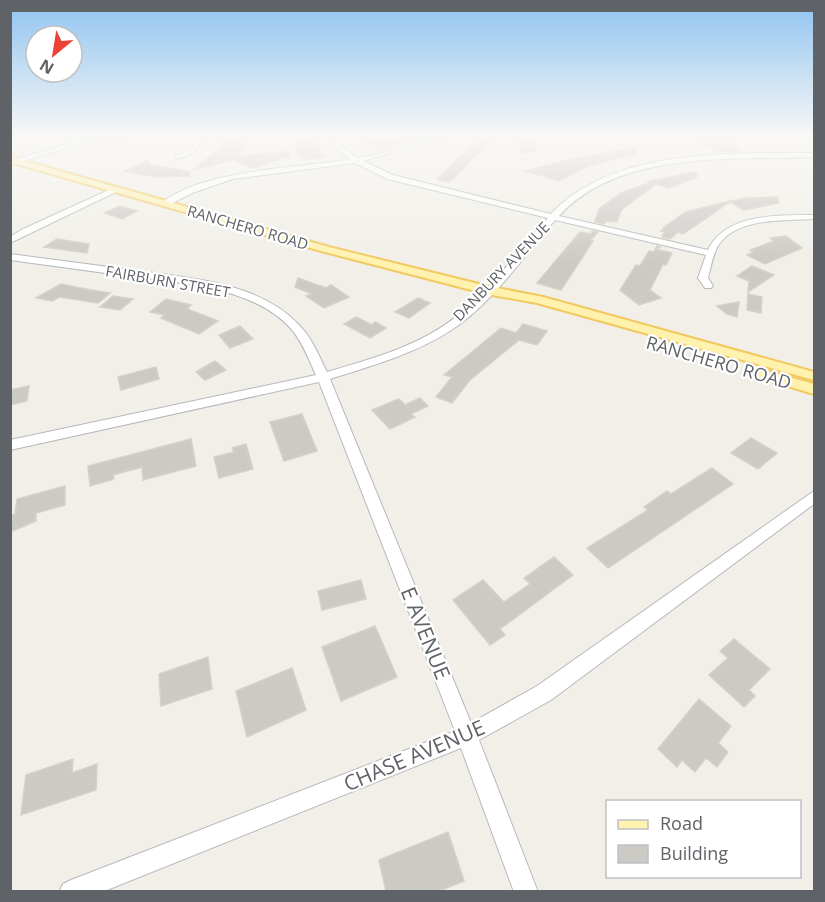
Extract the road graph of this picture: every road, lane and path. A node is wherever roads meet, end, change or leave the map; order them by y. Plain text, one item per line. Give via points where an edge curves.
1 (70, 177) edge
2 (232, 177) edge
3 (390, 177) edge
4 (613, 177) edge
5 (116, 190) junction
6 (164, 204) junction
7 (554, 216) junction
8 (814, 217) edge
9 (10, 241) edge
10 (711, 253) junction
11 (10, 257) edge
12 (708, 286) dead end
13 (487, 290) junction
14 (814, 376) edge
15 (323, 377) junction
16 (814, 389) edge
17 (10, 445) edge
18 (814, 497) edge
19 (468, 736) junction
20 (71, 891) edge
21 (526, 891) edge

1 - 5 main road, RANCHERO ROAD
2 - 6 street
3 - 7 street
4 - 7 street, DANBURY AVENUE via 581,191
5 - 6 main road, RANCHERO ROAD
5 - 9 street
6 - 13 main road, RANCHERO ROAD
7 - 10 street
7 - 13 street, DANBURY AVENUE
8 - 10 street via 743,225 727,231
10 - 12 street via 703,278
11 - 15 street, FAIRBURN STREET via 197,282 241,294 265,304 295,326
13 - 14 main road, RANCHERO ROAD via 539,300
13 - 15 street, DANBURY AVENUE via 460,318 418,343
13 - 16 main road, RANCHERO ROAD via 533,309
15 - 17 street, DANBURY AVENUE
15 - 19 street, E AVENUE
18 - 19 street, CHASE AVENUE via 544,693
19 - 20 street, CHASE AVENUE
19 - 21 street, E AVENUE

